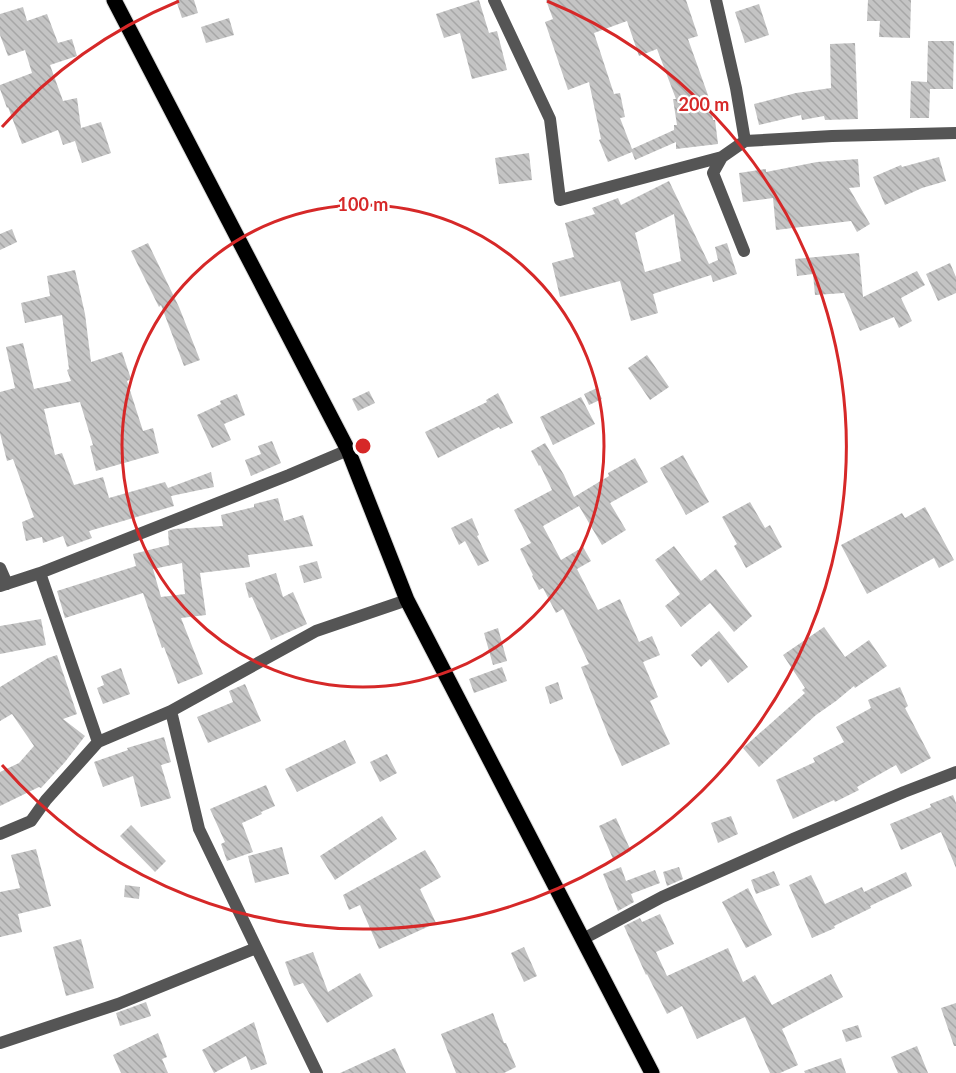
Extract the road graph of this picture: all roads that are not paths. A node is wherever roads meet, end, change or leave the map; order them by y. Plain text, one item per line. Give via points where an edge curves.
1 (114, 0) edge
2 (494, 0) edge
3 (716, 0) edge
4 (956, 133) edge
5 (745, 141) junction
6 (722, 157) junction
7 (744, 251) dead end
8 (348, 450) junction
9 (0, 568) edge
10 (40, 573) junction
11 (3, 585) edge
12 (407, 600) junction
13 (171, 711) junction
14 (98, 742) junction
15 (956, 772) edge
16 (0, 834) edge
17 (583, 939) junction
18 (256, 948) junction
19 (0, 1043) edge
20 (317, 1073) edge
21 (652, 1073) edge

1 - 8 main road
2 - 6 street via 550,118 560,200
3 - 5 street
4 - 5 street
5 - 6 street
6 - 7 street via 713,173
8 - 10 street
8 - 12 main road
9 - 11 street
10 - 11 street
10 - 14 street
12 - 13 street via 316,631
12 - 17 main road
13 - 14 street
13 - 18 street via 199,829
14 - 16 street via 31,821
15 - 17 street via 662,897
17 - 21 main road
18 - 19 street via 118,1004
18 - 20 street

